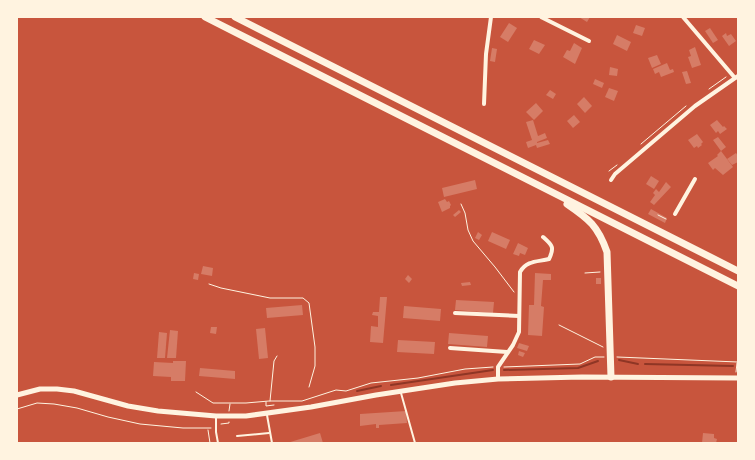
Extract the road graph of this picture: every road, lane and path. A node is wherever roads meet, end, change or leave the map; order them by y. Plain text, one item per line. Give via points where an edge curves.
1 (205, 17) edge
2 (235, 17) edge
3 (491, 17) edge
4 (541, 17) edge
5 (683, 17) edge
6 (589, 41) dead end
7 (737, 77) edge
8 (484, 104) dead end
9 (695, 179) dead end
10 (611, 180) dead end
11 (547, 190) junction
12 (461, 204) dead end
13 (675, 214) dead end
14 (658, 215) dead end
15 (666, 219) dead end
16 (544, 237) dead end
17 (738, 271) edge
18 (608, 272) junction
19 (585, 273) dead end
20 (209, 284) dead end
21 (738, 286) edge
22 (520, 299) junction
23 (455, 313) dead end
24 (519, 316) junction
25 (559, 325) dead end
26 (450, 348) dead end
27 (611, 351) junction
28 (507, 352) junction
29 (277, 356) dead end
30 (737, 362) dead end
31 (611, 377) junction
32 (737, 378) edge
33 (498, 379) junction
34 (309, 387) dead end
35 (196, 392) dead end
36 (401, 392) junction
37 (17, 395) edge
38 (270, 401) dead end
39 (266, 402) dead end
40 (274, 405) dead end
41 (17, 409) edge
42 (229, 411) dead end
43 (266, 413) junction
44 (216, 416) junction
45 (229, 420) dead end
46 (216, 426) junction
47 (208, 429) junction
48 (269, 432) junction
49 (237, 436) dead end
50 (210, 443) edge
51 (218, 443) edge
52 (272, 443) edge
53 (415, 443) edge

1 - 11 highway
2 - 17 highway
3 - 8 street via 486,54
4 - 6 street
5 - 7 street
7 - 10 street via 695,106
9 - 13 street
11 - 18 highway via 596,227 607,252
11 - 21 highway
12 - 22 path via 473,241
14 - 15 path
16 - 22 street via 551,244 553,251 549,259 531,262 523,267 520,272
18 - 19 path
18 - 27 highway
20 - 34 path via 270,298 303,298 309,303 314,366
22 - 24 street
23 - 24 street
24 - 28 street via 519,332
25 - 27 path
26 - 28 street
27 - 31 highway
28 - 33 street via 498,367
29 - 38 path via 274,361
30 - 32 path
31 - 32 street
31 - 33 street
33 - 36 street
35 - 42 path via 212,402 230,403
36 - 43 street
36 - 53 lane
37 - 44 street via 40,389 57,389 74,391 128,406
39 - 40 path via 266,406
41 - 47 path via 37,403 54,404 140,424
43 - 44 street
43 - 48 lane
44 - 46 lane
45 - 46 path via 229,423
46 - 47 path
46 - 51 lane
47 - 50 path
48 - 49 lane
48 - 52 lane

